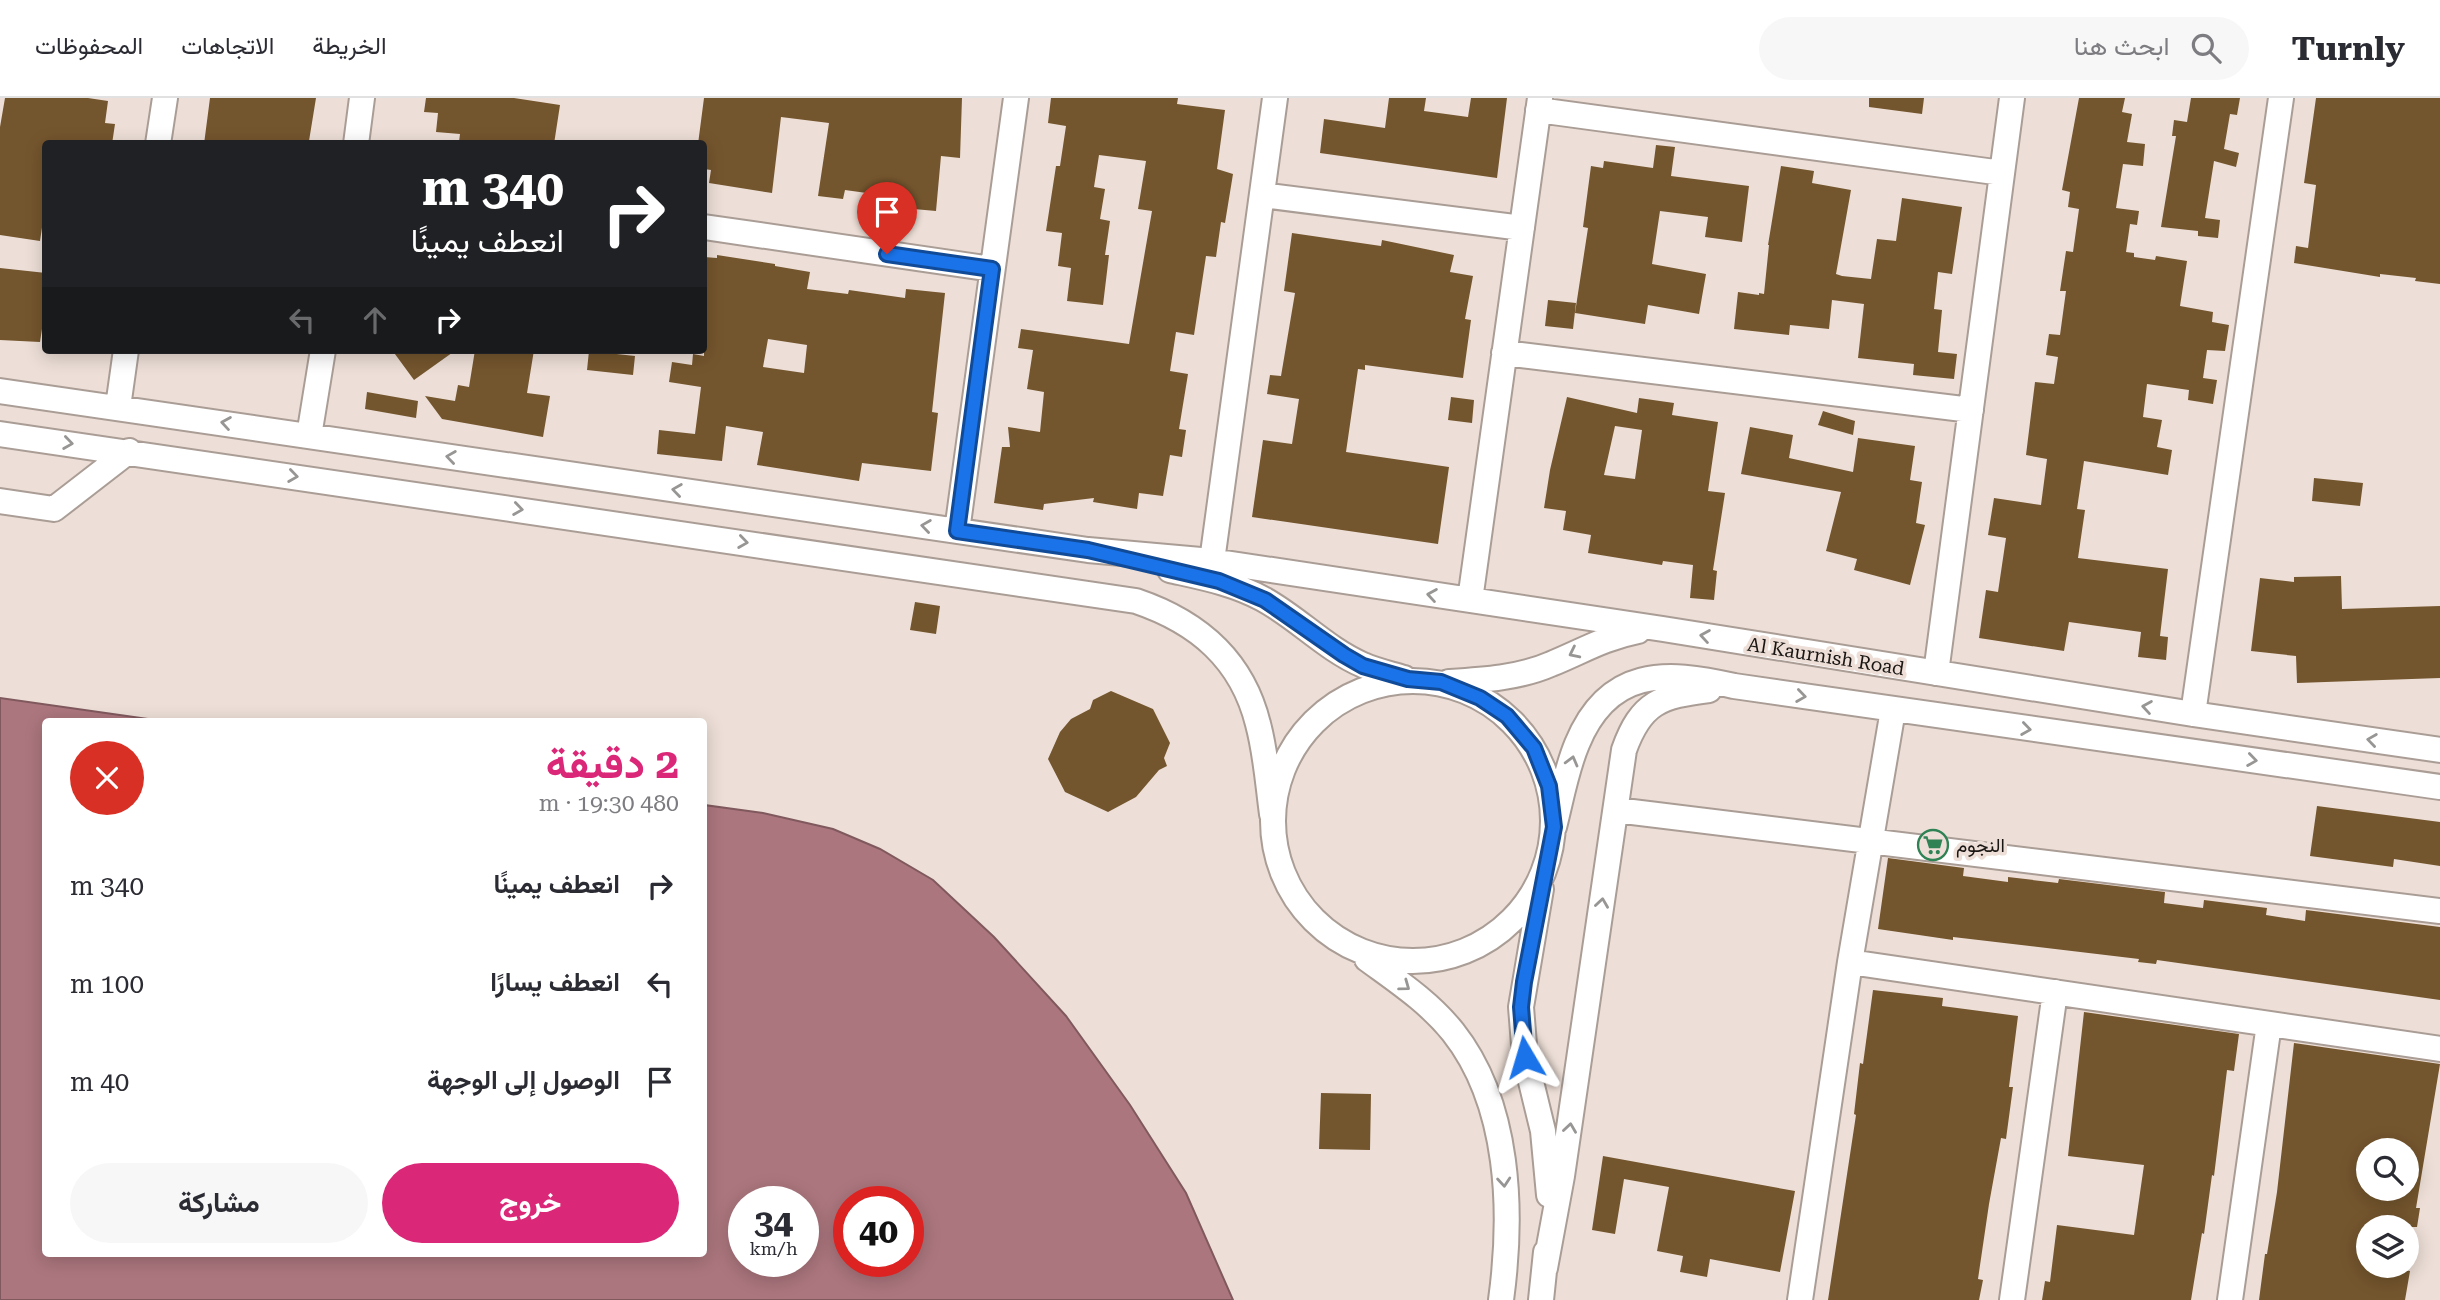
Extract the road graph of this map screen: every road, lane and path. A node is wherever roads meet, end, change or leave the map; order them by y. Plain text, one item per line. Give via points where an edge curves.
1 (165, 98) edge
2 (362, 98) edge
3 (1016, 98) edge
4 (1275, 98) edge
5 (2012, 98) edge
6 (2281, 98) edge
7 (1539, 104) edge
8 (159, 140) edge
9 (357, 140) edge
10 (2002, 173) junction
11 (1262, 195) junction
12 (707, 227) edge
13 (1522, 228) junction
14 (992, 269) junction
15 (1504, 353) junction
16 (126, 354) edge
17 (322, 354) edge
18 (0, 391) edge
19 (118, 407) junction
20 (1971, 410) junction
21 (0, 434) edge
22 (309, 436) junction
23 (129, 452) junction
24 (0, 501) edge
25 (957, 531) junction
26 (1088, 550) junction
27 (1212, 561) junction
28 (1470, 600) junction
29 (1663, 629) junction
30 (1936, 673) junction
31 (1408, 679) junction
32 (1441, 682) junction
33 (1734, 687) junction
34 (1893, 710) junction
35 (2193, 714) junction
36 (2440, 750) edge
37 (2440, 787) edge
38 (1616, 810) junction
39 (1272, 814) junction
40 (1554, 827) junction
41 (1870, 841) junction
42 (1543, 875) junction
43 (2440, 911) edge
44 (1349, 947) junction
45 (1850, 962) junction
46 (2055, 992) junction
47 (2269, 1024) junction
48 (2440, 1049) edge
49 (1545, 1268) junction
50 (1501, 1300) edge
51 (1541, 1300) edge
52 (1800, 1300) edge
53 (2012, 1300) edge
54 (2231, 1300) edge

1 - 8 street
2 - 9 street
3 - 14 street
4 - 11 street
5 - 10 street
6 - 35 street
7 - 10 street
7 - 13 street
10 - 20 street
11 - 13 street
11 - 27 street
12 - 14 street
13 - 15 street
14 - 25 street
15 - 20 street
15 - 28 street
16 - 19 street
17 - 22 street
18 - 19 street
22 -> 19 street
20 - 30 street
21 -> 23 street
25 -> 22 street
23 - 24 street via 54,509
23 -> 39 street via 1136,601 1198,630 1234,670 1259,725
25 - 26 street
26 - 27 street, Al Kaurnish Road
26 - 31 street via 1247,591 1363,666
28 -> 27 street, Al Kaurnish Road
28 - 29 street, Al Kaurnish Road
30 -> 29 street, Al Kaurnish Road
29 -> 32 street via 1606,639 1525,673
35 -> 30 street, Al Kaurnish Road
31 - 32 street
31 - 39 street via 1367,687 1330,707 1300,736 1280,773
32 - 40 street via 1480,698 1507,716 1534,748 1549,786
33 -> 34 street
33 - 38 street via 1676,694 1647,708 1624,751
40 -> 33 street via 1576,747 1608,698 1639,680 1655,677 1697,678
34 -> 37 street
34 - 41 street
36 -> 35 street, Al Kaurnish Road
38 - 41 street
49 -> 38 street
39 - 44 street via 1276,855 1291,892 1316,924
40 - 42 street
41 - 43 street
41 - 45 street
42 - 44 street via 1518,915 1483,944 1439,960 1404,961
42 - 49 street via 1521,1007 1525,1057 1548,1164
44 -> 50 street via 1432,1009 1467,1051 1480,1078 1491,1108 1504,1178 1507,1226
45 - 46 street
45 - 52 street
46 - 47 street
46 - 53 street
47 - 48 street
47 - 54 street
49 - 51 street

